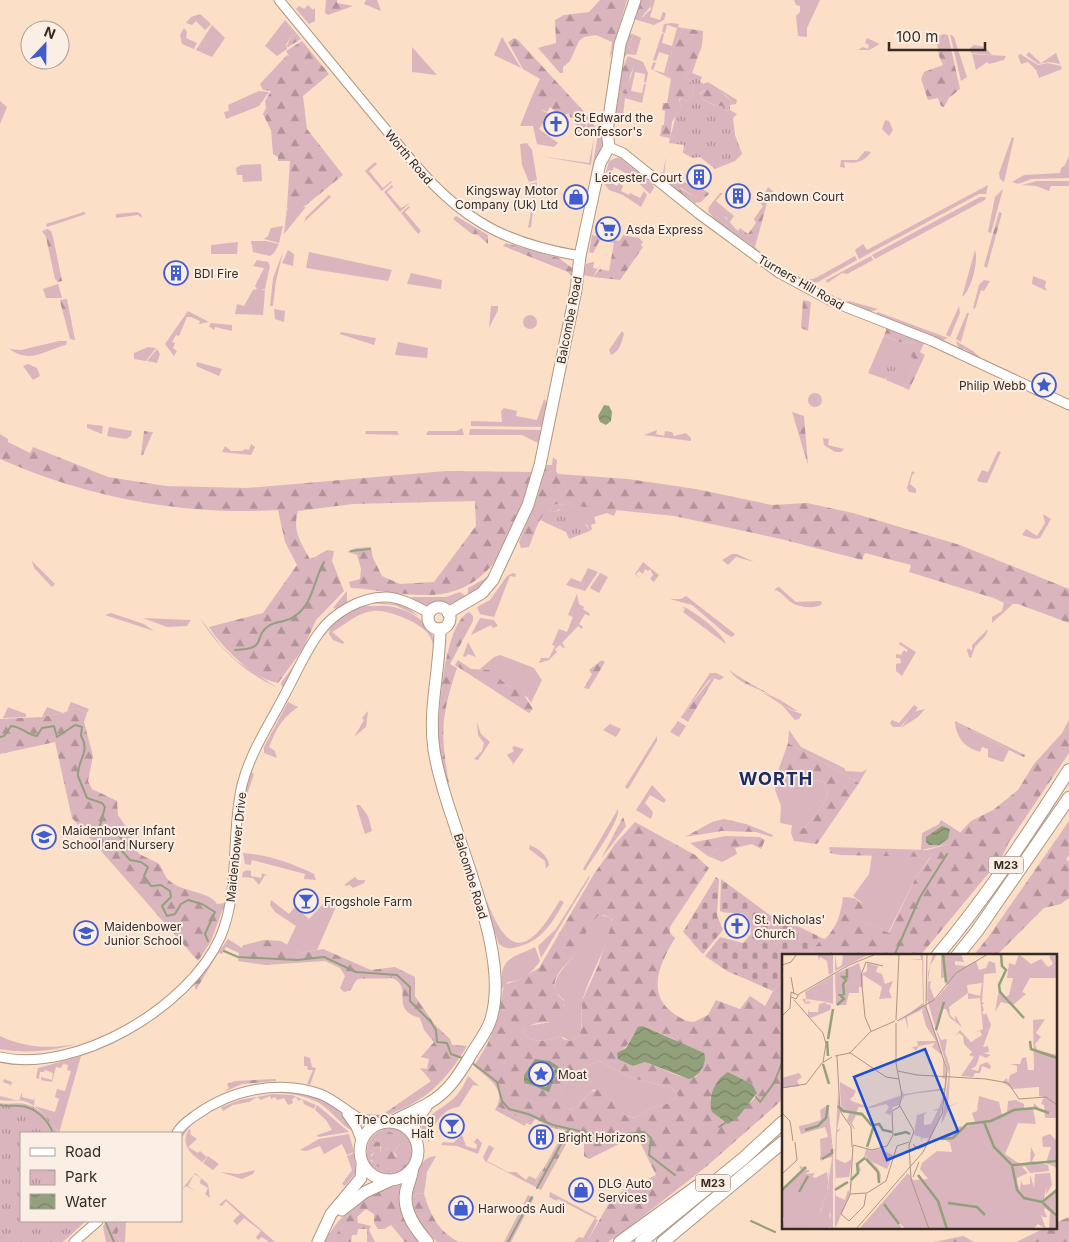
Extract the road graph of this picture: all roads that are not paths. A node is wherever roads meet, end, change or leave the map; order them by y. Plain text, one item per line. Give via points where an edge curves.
1 (279, 0) edge
2 (634, 0) edge
3 (609, 147) junction
4 (580, 256) junction
5 (1069, 405) edge
6 (448, 613) junction
7 (429, 614) junction
8 (440, 629) junction
9 (1069, 770) edge
10 (1069, 798) edge
11 (938, 954) edge
12 (959, 954) edge
13 (0, 1057) edge
14 (429, 1104) junction
15 (344, 1109) junction
16 (392, 1122) junction
17 (782, 1123) edge
18 (377, 1124) junction
19 (178, 1132) edge
20 (414, 1135) junction
21 (360, 1140) junction
22 (782, 1143) edge
23 (744, 1158) junction
24 (362, 1165) junction
25 (412, 1170) junction
26 (389, 1181) junction
27 (97, 1222) edge
28 (320, 1238) edge
29 (74, 1242) edge
30 (427, 1242) edge
31 (620, 1242) edge
32 (641, 1242) edge
33 (663, 1242) edge

1 - 4 street, Worth Road via 409,158 447,198 506,236
2 - 3 main road, Balcombe Road via 617,58 607,131
3 - 4 main road, Balcombe Road via 600,163
3 - 5 street, Turners Hill Road via 623,153 779,273 833,302 932,341
4 - 6 main road, Balcombe Road via 576,290 532,494 494,580 482,593
6 - 7 main road, Balcombe Road via 435,607
6 - 8 main road, Balcombe Road via 448,622
7 - 8 main road via 431,625
7 - 13 street, Maidenbower Drive via 403,600 380,597 339,613 319,633 259,743 246,774 237,817 228,917 214,949 183,987 123,1032 85,1048 40,1060
8 - 14 main road, Balcombe Road via 434,749 487,927 496,974 491,1019 468,1060 446,1090
9 - 11 highway, M23 via 1029,833
10 - 12 highway, M23
14 - 16 main road, Balcombe Road
14 - 20 main road, Balcombe Road via 415,1122
15 - 18 street via 361,1120
15 - 19 street via 328,1097 308,1091 256,1089 210,1106
15 - 21 street
16 - 18 main road
16 - 20 main road via 402,1125
17 - 23 highway, M23
18 - 21 main road
20 - 25 main road via 418,1154
21 - 24 main road
22 - 33 highway, M23
23 - 31 highway, M23 via 710,1176
23 - 32 highway, M23
24 - 26 main road via 372,1176
24 - 28 main road via 363,1173 358,1183 331,1214
25 - 26 main road via 404,1177
25 - 30 highway via 406,1206
26 - 28 main road via 357,1197
27 - 29 street

